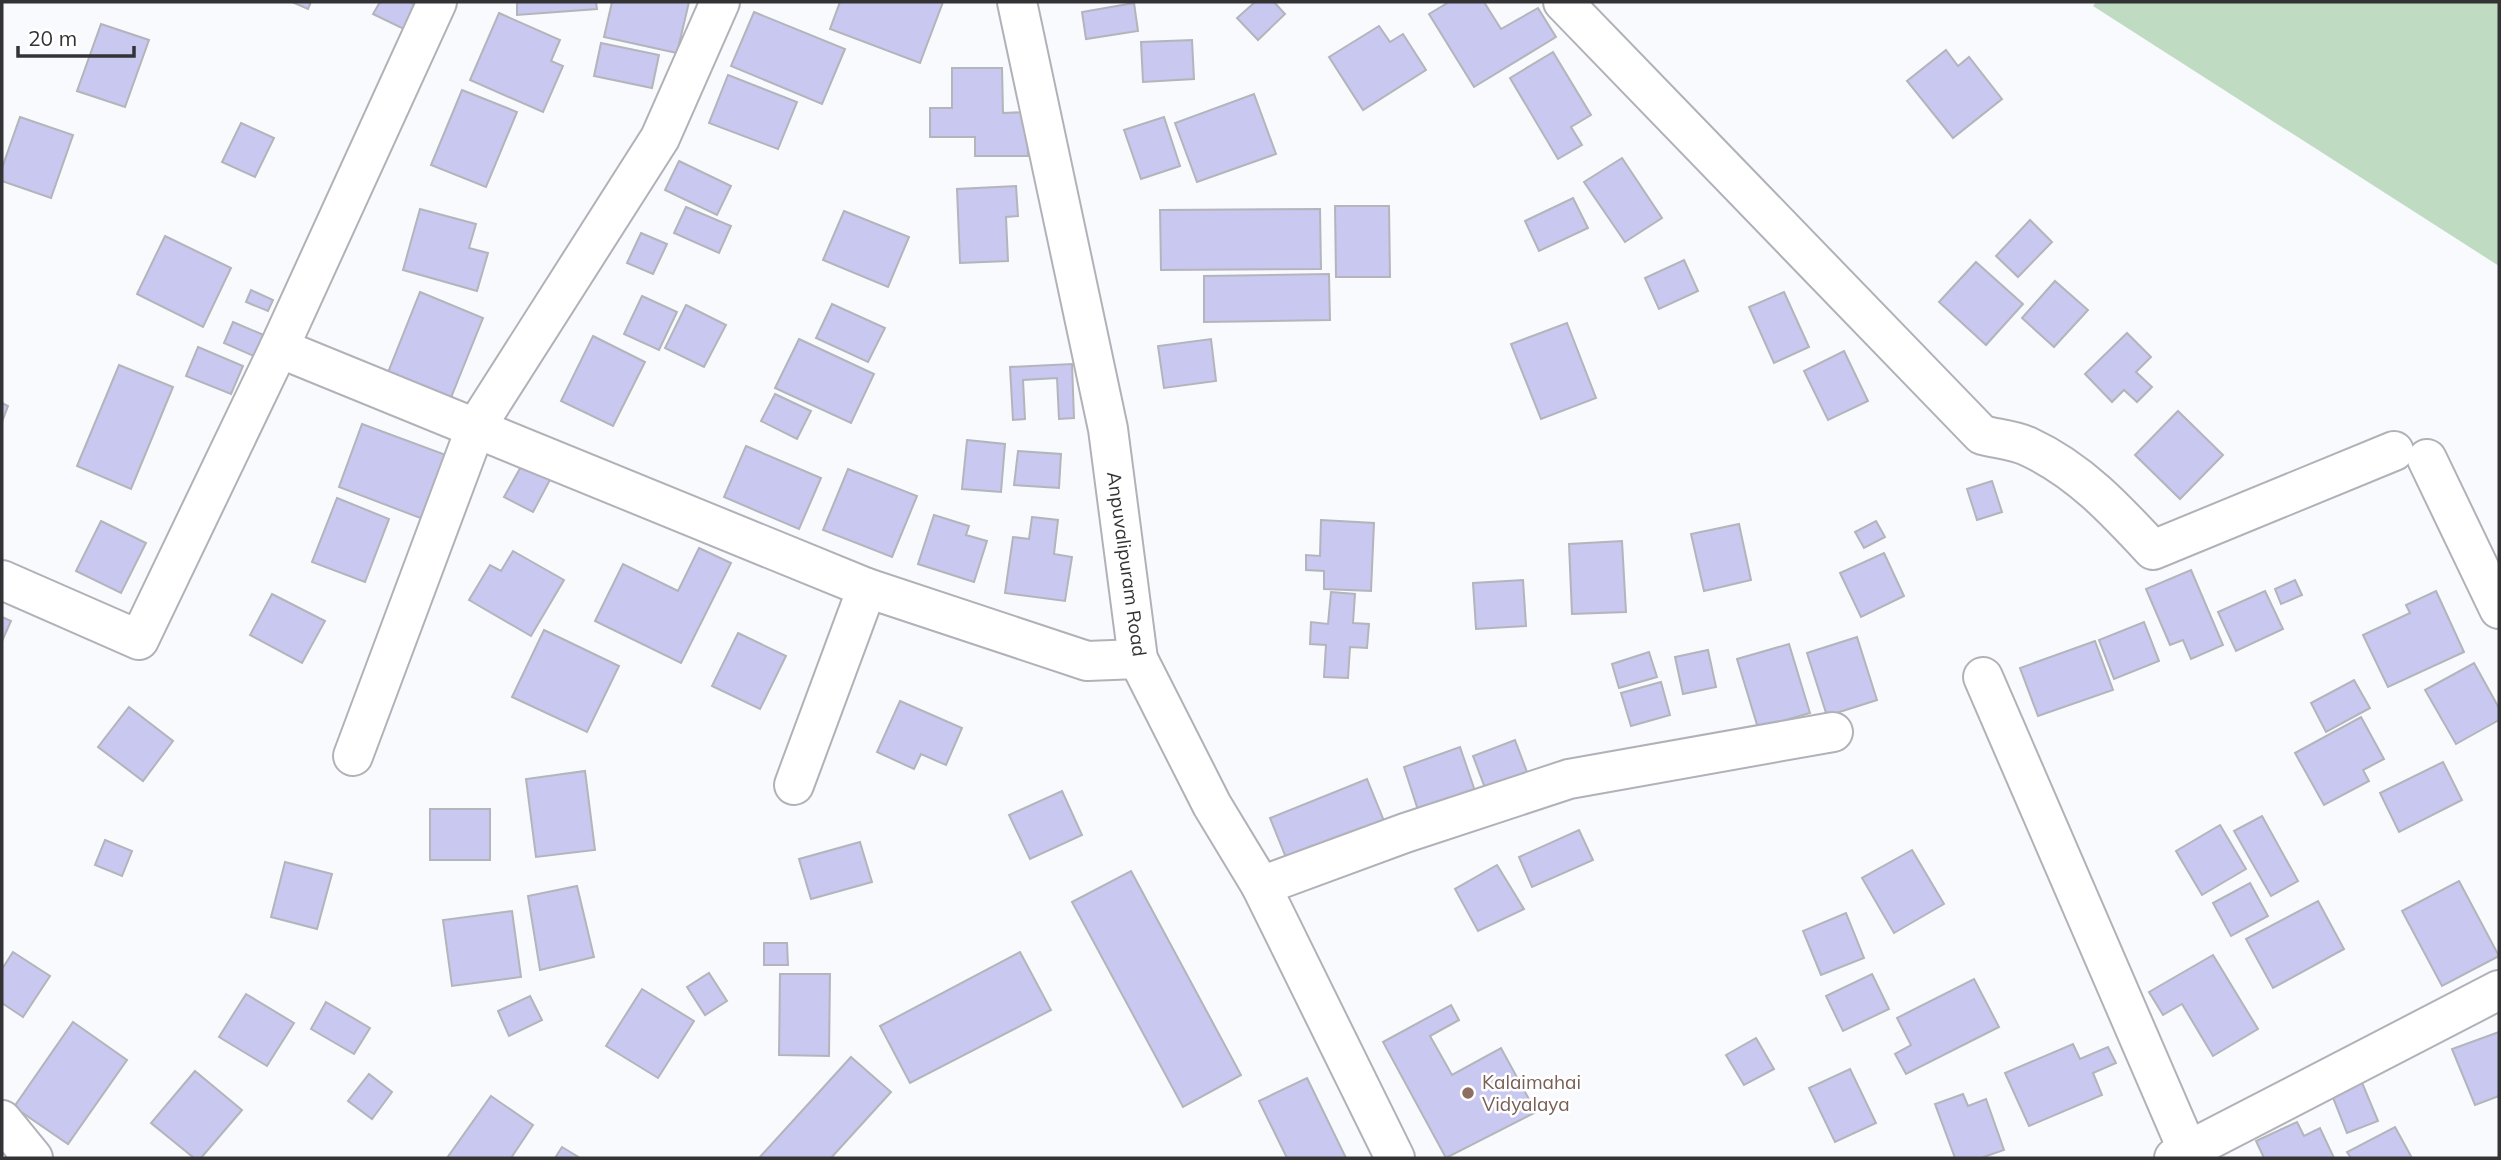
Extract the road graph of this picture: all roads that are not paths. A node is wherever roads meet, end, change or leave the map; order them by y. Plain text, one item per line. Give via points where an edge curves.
1 (438, 2) edge
2 (720, 2) edge
3 (1017, 2) edge
4 (1563, 2) edge
5 (279, 348) junction
6 (476, 427) junction
7 (2, 580) edge
8 (867, 588) junction
9 (2499, 608) edge
10 (1138, 659) junction
11 (1983, 677) dead end
12 (1833, 732) dead end
13 (353, 756) dead end
14 (794, 785) dead end
15 (1261, 887) junction
16 (2499, 990) edge
17 (2, 1120) edge
18 (2184, 1156) edge
19 (33, 1158) edge
20 (1395, 1158) edge

1 - 5 street
2 - 6 street via 660,138
3 - 10 street, Anpuvalipuram Road via 1108,429
4 - 9 street via 1982,435 2027,446 2066,468 2108,501 2152,550 2411,455
5 - 6 street
5 - 7 street via 139,640
6 - 8 street
6 - 13 street
8 - 10 street via 1087,661
8 - 14 street
10 - 15 street, Anpuvalipuram Road via 1212,805
11 - 18 street
12 - 15 street via 1569,779
15 - 20 street, Anpuvalipuram Road
16 - 18 street
17 - 19 street

